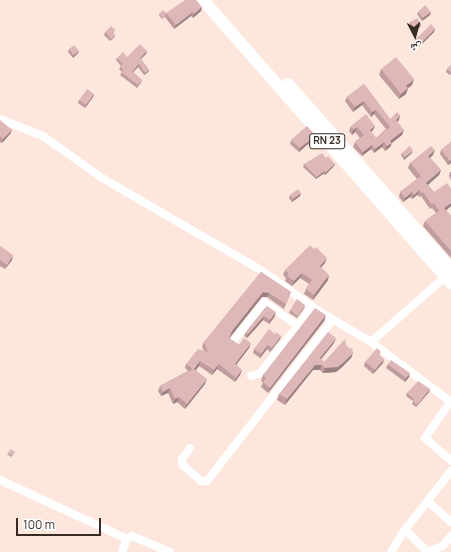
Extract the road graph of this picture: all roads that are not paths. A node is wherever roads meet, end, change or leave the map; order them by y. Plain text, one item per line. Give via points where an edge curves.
1 (203, 0) edge
2 (214, 0) edge
3 (0, 119) edge
4 (450, 272) edge
5 (312, 306) junction
6 (333, 319) junction
7 (298, 326) junction
8 (235, 339) dead end
9 (371, 342) junction
10 (251, 376) dead end
11 (450, 402) edge
12 (190, 448) dead end
13 (451, 461) edge
14 (451, 471) edge
15 (0, 480) edge
16 (427, 501) junction
17 (451, 522) edge
18 (405, 530) junction
19 (451, 536) edge
20 (127, 539) junction
21 (159, 550) edge
22 (122, 552) edge
23 (170, 552) edge
24 (391, 552) edge
25 (427, 552) edge

1 - 4 highway, RN 23
2 - 4 highway, RN 23
3 - 5 street via 43,136 102,178 261,270
4 - 9 street
5 - 6 street
5 - 7 street
6 - 9 street
6 - 12 street via 207,481 204,482 181,462
7 - 8 street via 264,302
7 - 10 street via 260,373
9 - 11 street
11 - 13 street via 425,438
14 - 16 street
15 - 20 street
16 - 17 street
16 - 18 street
18 - 24 street
18 - 25 street
19 - 25 street via 443,546
20 - 21 street via 132,536
20 - 22 street
21 - 23 street

